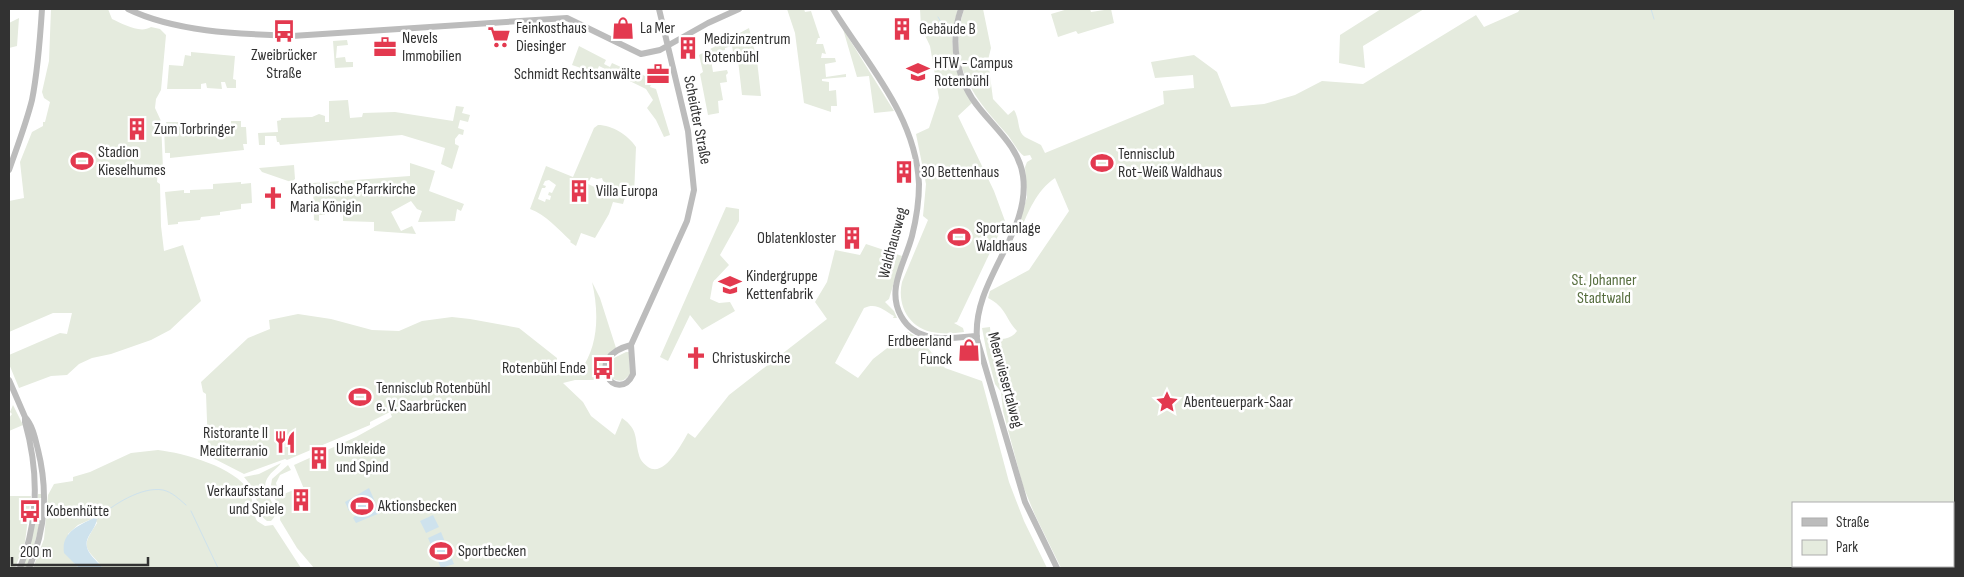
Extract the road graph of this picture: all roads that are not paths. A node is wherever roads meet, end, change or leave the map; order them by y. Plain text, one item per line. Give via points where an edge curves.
1 (42, 9) edge
2 (128, 9) edge
3 (659, 9) edge
4 (739, 9) edge
5 (835, 9) edge
6 (961, 9) edge
7 (667, 46) junction
8 (9, 170) edge
9 (977, 336) junction
10 (631, 345) junction
11 (9, 380) edge
12 (25, 417) junction
13 (20, 568) edge
14 (29, 568) edge
15 (1058, 568) edge

1 - 8 street via 35,86
2 - 7 street via 170,24 292,36 567,18 642,54
3 - 7 street, Scheidter Straße
4 - 7 street
5 - 9 street, Waldhausweg via 899,110 918,173 916,222 897,280 897,308 905,322 924,336 941,339
6 - 9 street, Meerwiesertalweg via 955,36 963,80 974,102 1018,157 1024,183 1020,214 982,299
7 - 10 street, Scheidter Straße via 690,141 694,196 687,221
9 - 15 street, Meerwiesertalweg via 1020,488
10 - 10 street, Scheidter Straße via 621,348 606,364 606,378 612,382 620,384 631,377
11 - 12 street
12 - 13 street via 33,456 35,512
12 - 14 street via 34,436 45,493 41,530

